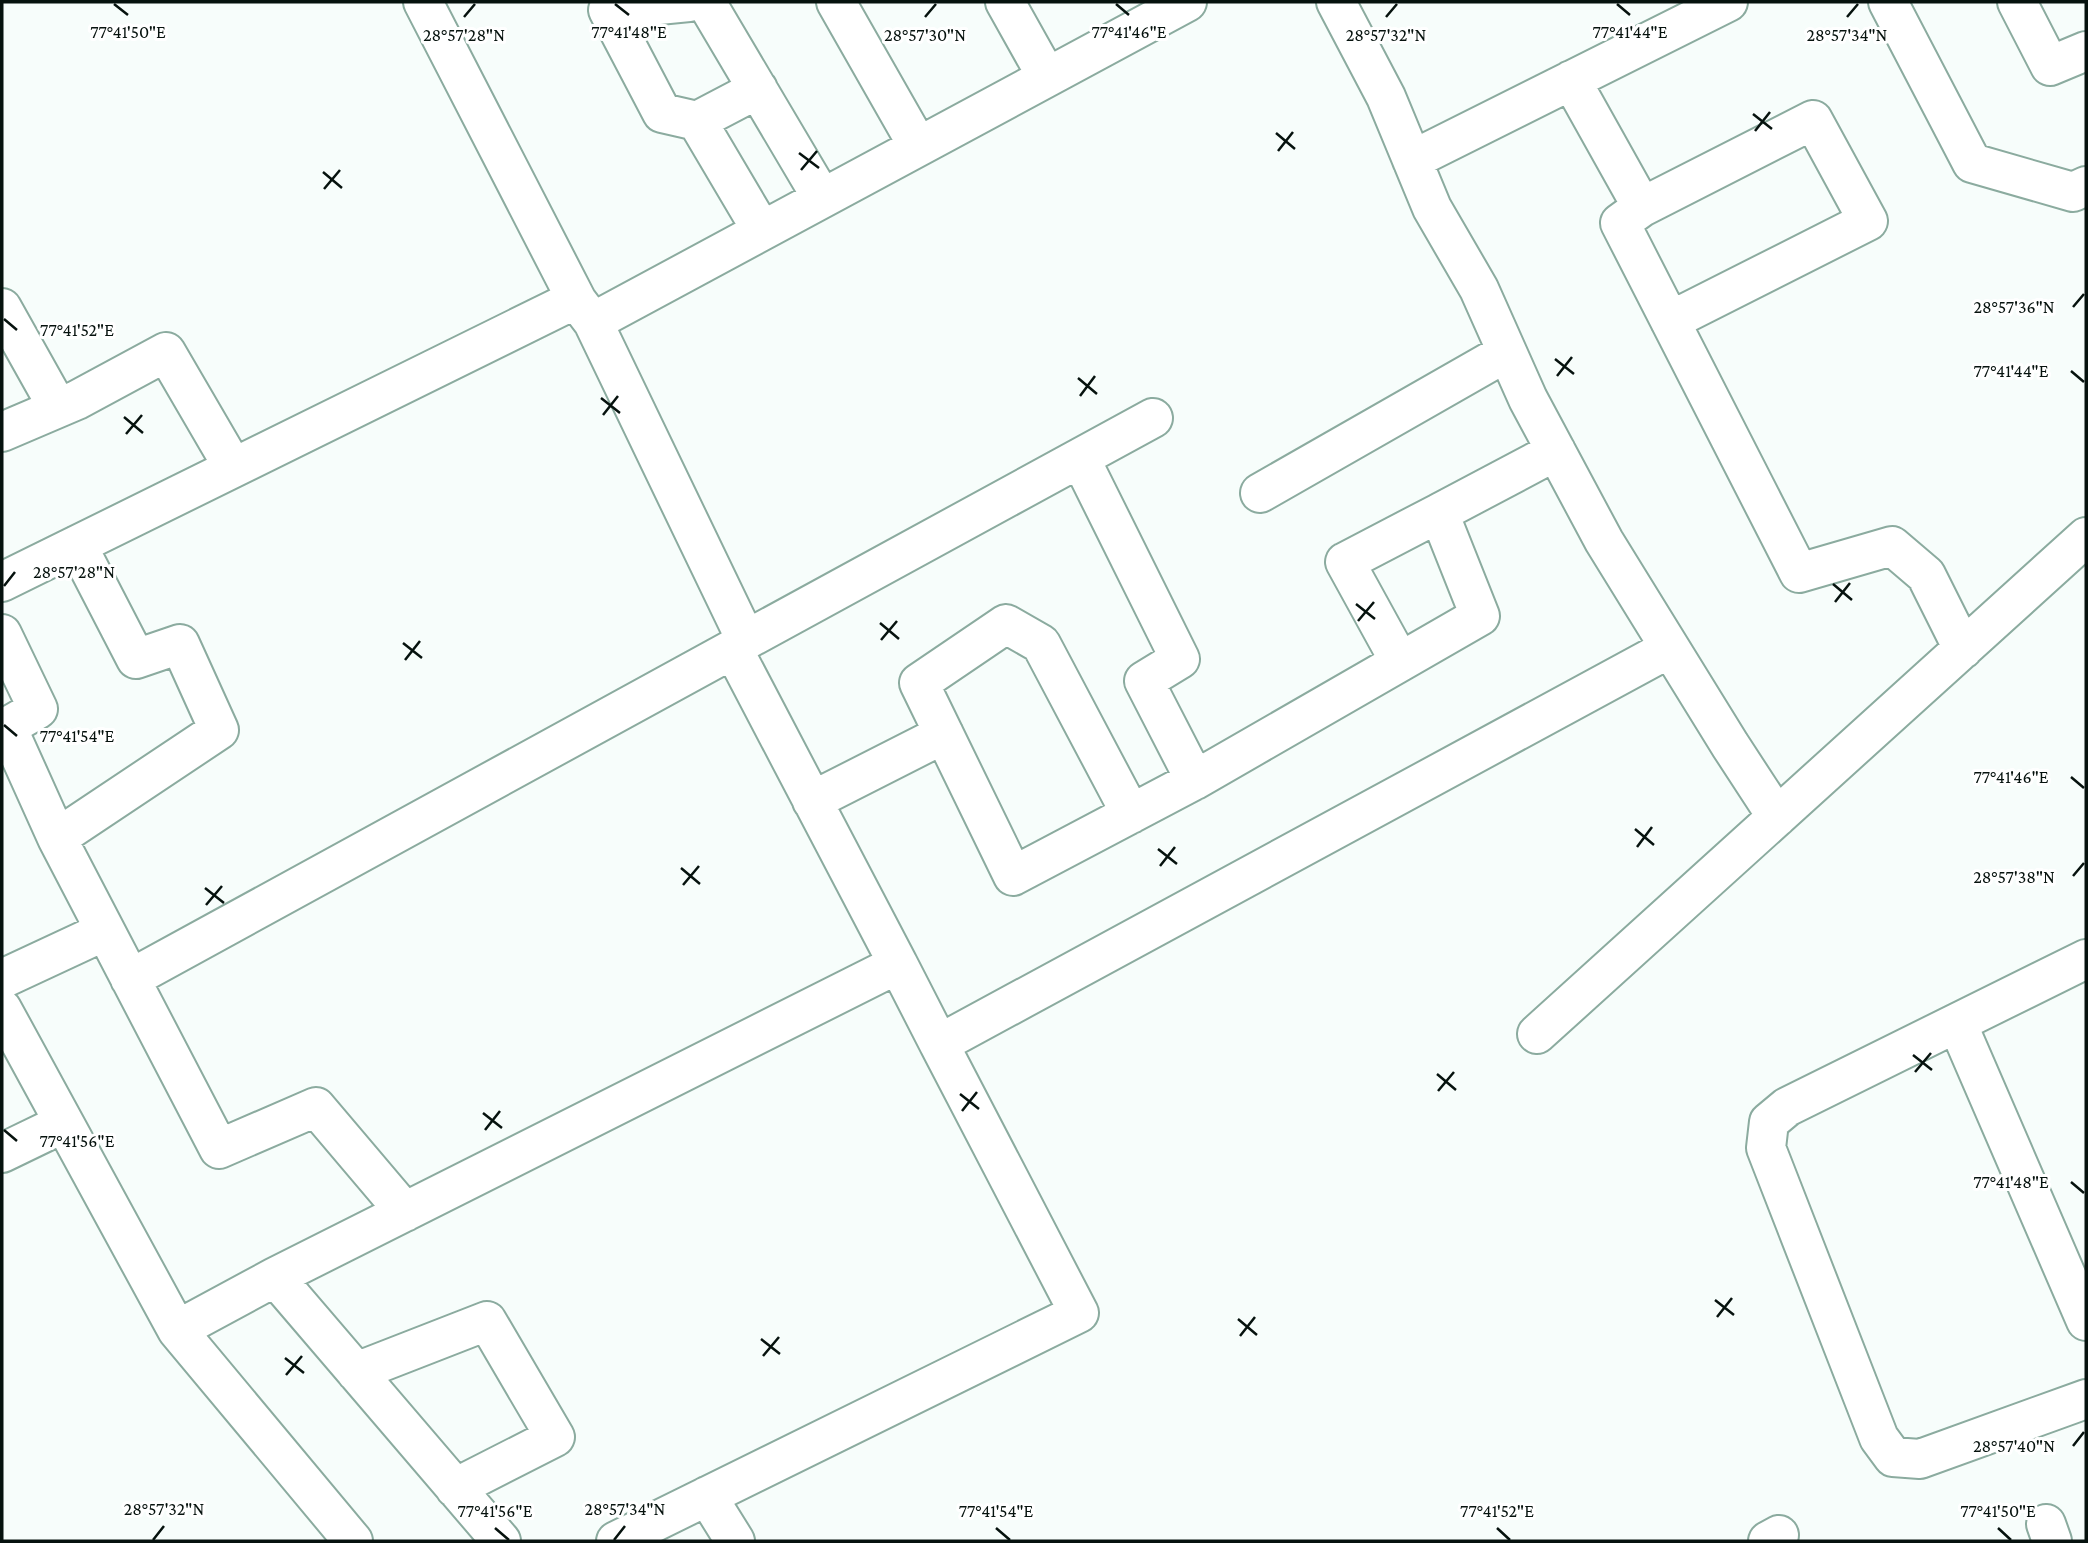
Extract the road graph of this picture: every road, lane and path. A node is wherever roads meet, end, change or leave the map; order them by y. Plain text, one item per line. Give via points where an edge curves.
1 (423, 2) edge
2 (689, 2) edge
3 (706, 2) edge
4 (836, 2) edge
5 (1005, 2) edge
6 (1336, 2) edge
7 (1728, 2) edge
8 (1888, 2) edge
9 (2018, 2) edge
10 (1165, 7) edge
11 (2086, 51) edge
12 (1047, 77) junction
13 (1571, 80) junction
14 (758, 89) junction
15 (697, 121) junction
16 (918, 146) junction
17 (1412, 160) junction
18 (2086, 186) edge
19 (822, 198) junction
20 (1642, 207) junction
21 (762, 231) junction
22 (2, 308) edge
23 (584, 311) junction
24 (1670, 321) junction
25 (1507, 352) junction
26 (58, 408) junction
27 (1153, 418) dead end
28 (2, 432) edge
29 (1556, 451) junction
30 (1080, 458) junction
31 (233, 467) junction
32 (1260, 493) dead end
33 (1439, 513) junction
34 (2086, 537) edge
35 (77, 545) junction
36 (2, 582) edge
37 (2, 635) edge
38 (739, 645) junction
39 (1670, 648) junction
40 (1963, 649) junction
41 (1400, 662) junction
42 (944, 734) junction
43 (1195, 780) junction
44 (812, 801) junction
45 (1131, 814) junction
46 (1777, 817) junction
47 (57, 838) junction
48 (105, 931) junction
49 (2086, 959) edge
50 (898, 964) junction
51 (2, 979) edge
52 (130, 979) junction
53 (2, 1009) edge
54 (1957, 1023) junction
55 (1537, 1034) dead end
56 (939, 1044) junction
57 (64, 1123) junction
58 (2, 1153) edge
59 (405, 1212) junction
60 (275, 1277) junction
61 (2086, 1321) edge
62 (177, 1330) junction
63 (356, 1372) junction
64 (2086, 1399) edge
65 (456, 1488) junction
66 (707, 1496) junction
67 (353, 1541) edge
68 (501, 1541) edge
69 (616, 1541) edge
70 (735, 1541) edge

1 - 23 street
2 - 15 street via 608,10 662,113
3 - 14 street
4 - 16 street
5 - 12 street
6 - 17 street via 1386,96
7 - 13 street
8 - 18 street via 1972,163 2073,192
9 - 11 street via 2050,66
10 - 12 street
12 - 16 street
13 - 17 street
13 - 20 street
14 - 15 street
14 - 19 street
15 - 21 street
16 - 19 street
17 - 25 street
19 - 21 street
20 - 24 street via 1620,223
20 - 24 street via 1813,120 1868,221
21 - 23 street
22 - 26 street
23 - 31 street
23 - 38 street
24 - 40 street via 1799,573 1892,546 1926,575
25 - 29 street
25 - 32 street
26 - 28 street
26 - 31 street via 166,352
27 - 30 street
29 - 33 street
29 - 39 street via 1604,541
30 - 38 street
30 - 43 street via 1180,659 1144,681
31 - 35 street
33 - 41 street via 1480,616
33 - 41 street via 1345,562
34 - 40 street
35 - 36 street
35 - 47 street via 136,659 180,644 219,730
37 - 47 street via 38,709 7,727
38 - 44 street
38 - 52 street
39 - 46 street
39 - 56 street
40 - 46 street
41 - 43 street
42 - 44 street
42 - 45 street via 1013,876
42 - 45 street via 919,683 1006,624 1041,644
43 - 45 street
44 - 50 street
46 - 55 street
47 - 48 street
48 - 51 street
48 - 52 street
49 - 54 street
50 - 56 street
50 - 59 street
52 - 59 street via 219,1149 316,1107
53 - 57 street
54 - 61 street
54 - 64 street via 1787,1107 1769,1122 1766,1148 1879,1438 1893,1457 1920,1459
56 - 66 street via 1079,1313
57 - 58 street
57 - 62 street
59 - 60 street
60 - 62 street
60 - 63 street
62 - 67 street
63 - 65 street
63 - 65 street via 486,1321 555,1437
65 - 68 street
66 - 69 street
66 - 70 street

